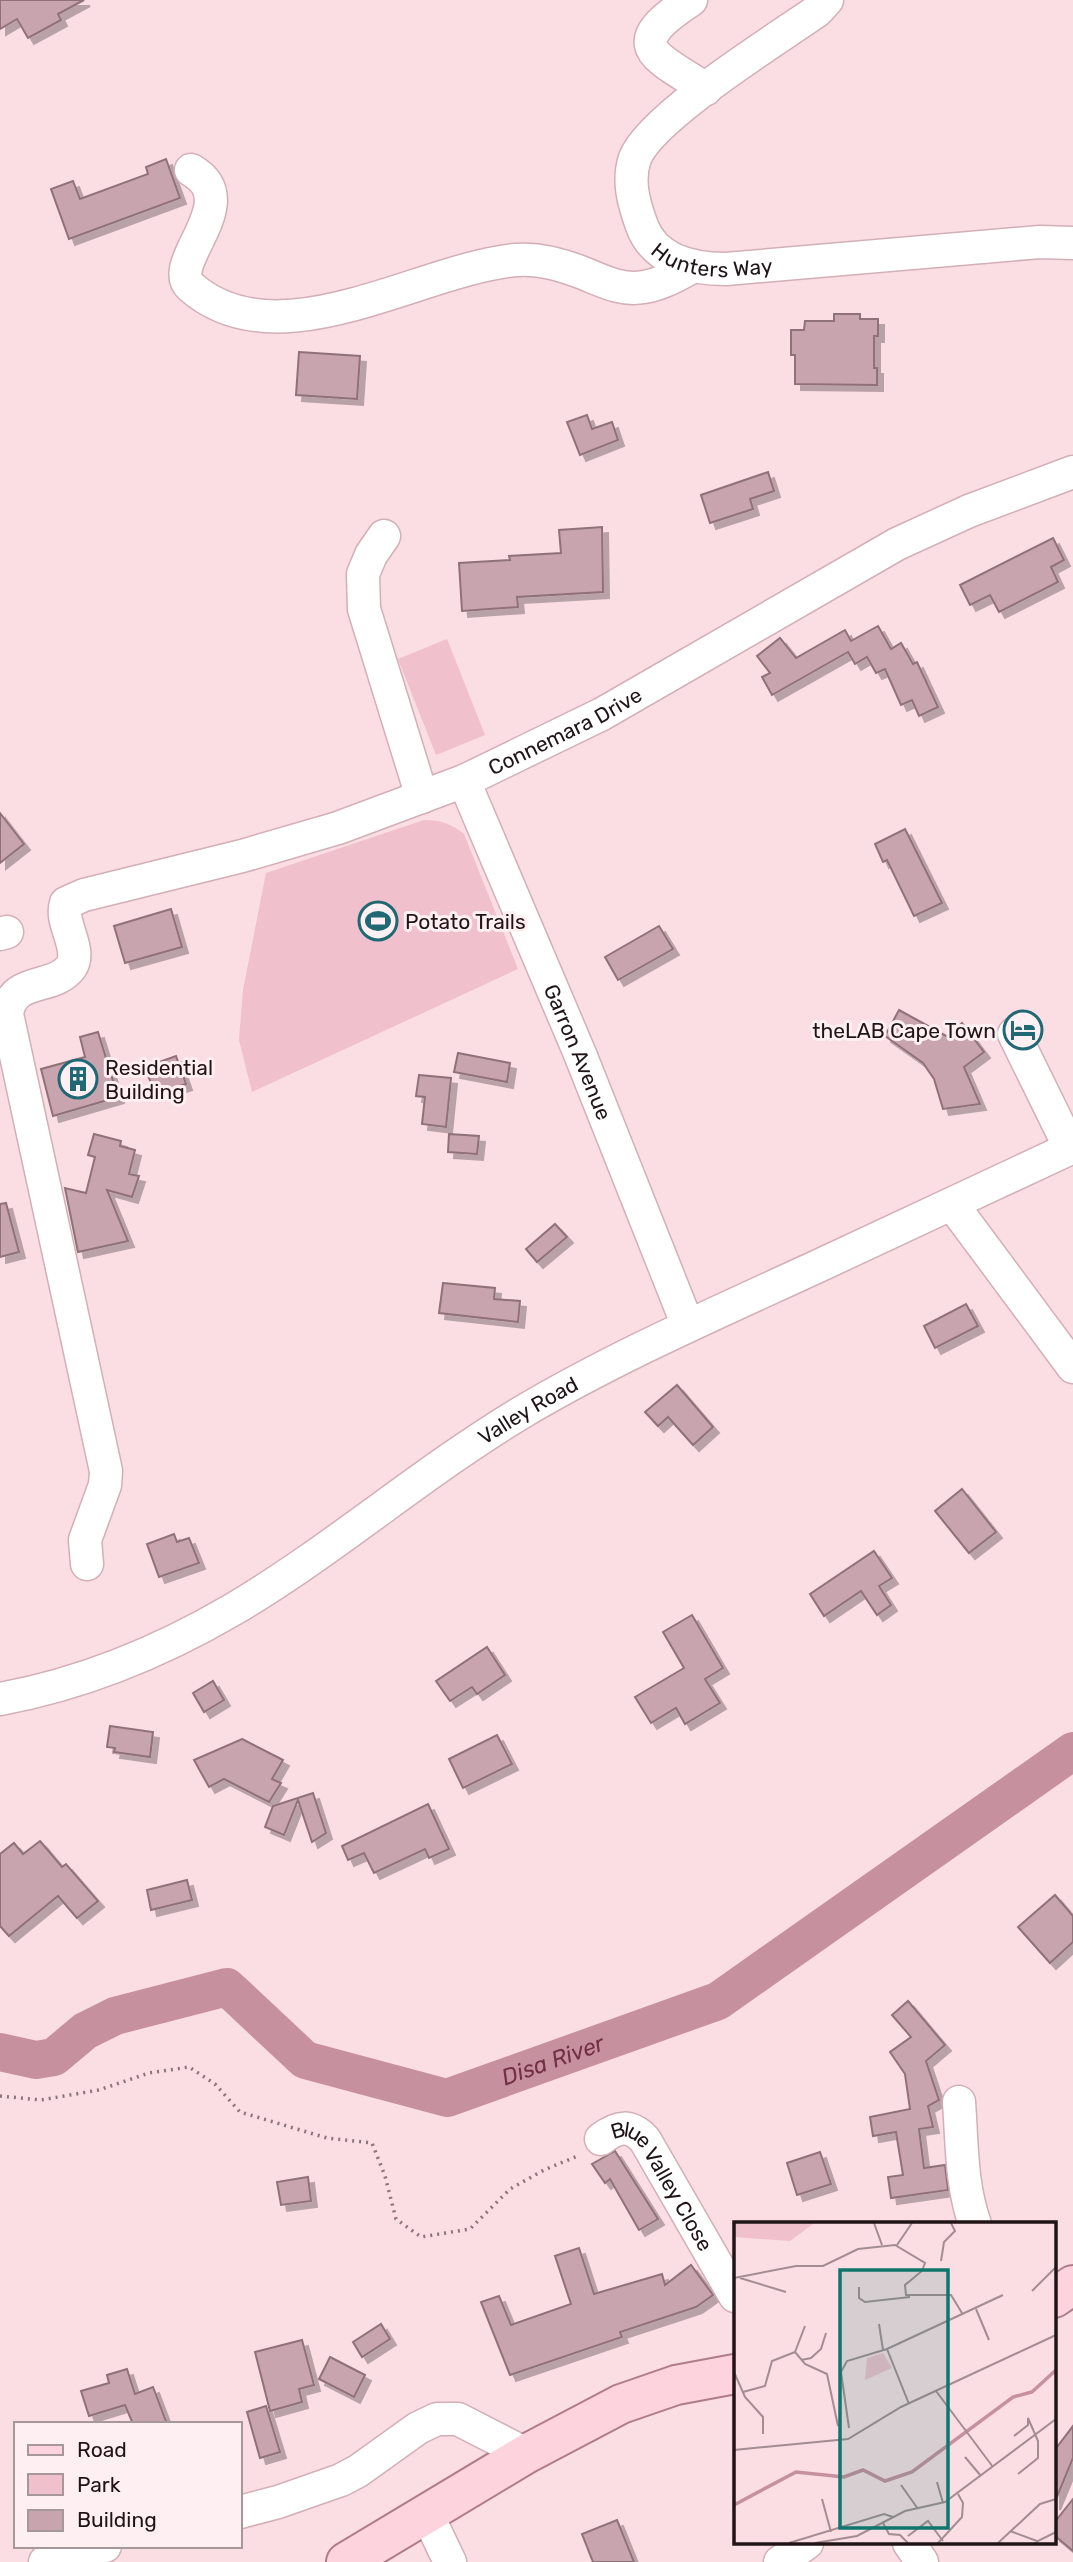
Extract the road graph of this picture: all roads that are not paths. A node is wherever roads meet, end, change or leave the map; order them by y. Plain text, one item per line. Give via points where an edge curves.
1 (691, 0) edge
2 (827, 0) edge
3 (706, 89) junction
4 (191, 170) dead end
5 (1073, 243) edge
6 (692, 267) junction
7 (1073, 472) edge
8 (384, 536) dead end
9 (464, 781) junction
10 (422, 797) junction
11 (1014, 1034) dead end
12 (1072, 1147) edge
13 (952, 1203) junction
14 (688, 1326) junction
15 (1073, 1367) edge
16 (87, 1564) dead end
17 (0, 1699) edge
18 (959, 2102) dead end
19 (601, 2139) road end
20 (974, 2222) edge
21 (1073, 2285) edge
22 (734, 2294) edge
23 (1056, 2297) edge
24 (734, 2374) edge
25 (526, 2454) junction
26 (242, 2511) edge
27 (427, 2514) junction
28 (806, 2544) edge
29 (910, 2544) edge
30 (98, 2548) edge
31 (45, 2562) edge
32 (346, 2562) edge
33 (450, 2562) edge
34 (780, 2562) edge
35 (922, 2562) edge

1 - 3 street via 662,20 650,43 666,65
2 - 3 street, Hunters Way
3 - 6 street, Hunters Way via 650,136 632,171 635,205 645,232 670,257
4 - 6 street via 203,179 209,198 205,229 184,267 186,280 205,296 247,315 289,318 517,260 550,263 627,288 646,287
5 - 6 street, Hunters Way via 1040,242 726,270
7 - 9 street, Connemara Drive via 897,544 602,714
8 - 10 street via 363,574 363,609
9 - 10 street, Connemara Drive
9 - 14 street, Garron Avenue via 580,1054
10 - 16 street, Connemara Drive via 242,856 70,899 64,912 74,957 69,969 10,1001 7,1014 106,1471 85,1540
11 - 12 street
12 - 13 street, Valley Road
13 - 14 street, Valley Road
13 - 15 street
14 - 17 street, Valley Road via 517,1415 233,1609 185,1635 73,1682
18 - 20 street via 965,2178
19 - 22 street, Blue Valley Close via 623,2127 646,2140
21 - 23 main road
24 - 25 main road via 647,2394
25 - 26 street via 457,2419 438,2419 341,2480
25 - 27 main road
27 - 32 main road
27 - 33 street
28 - 34 street
29 - 35 street
30 - 31 street

